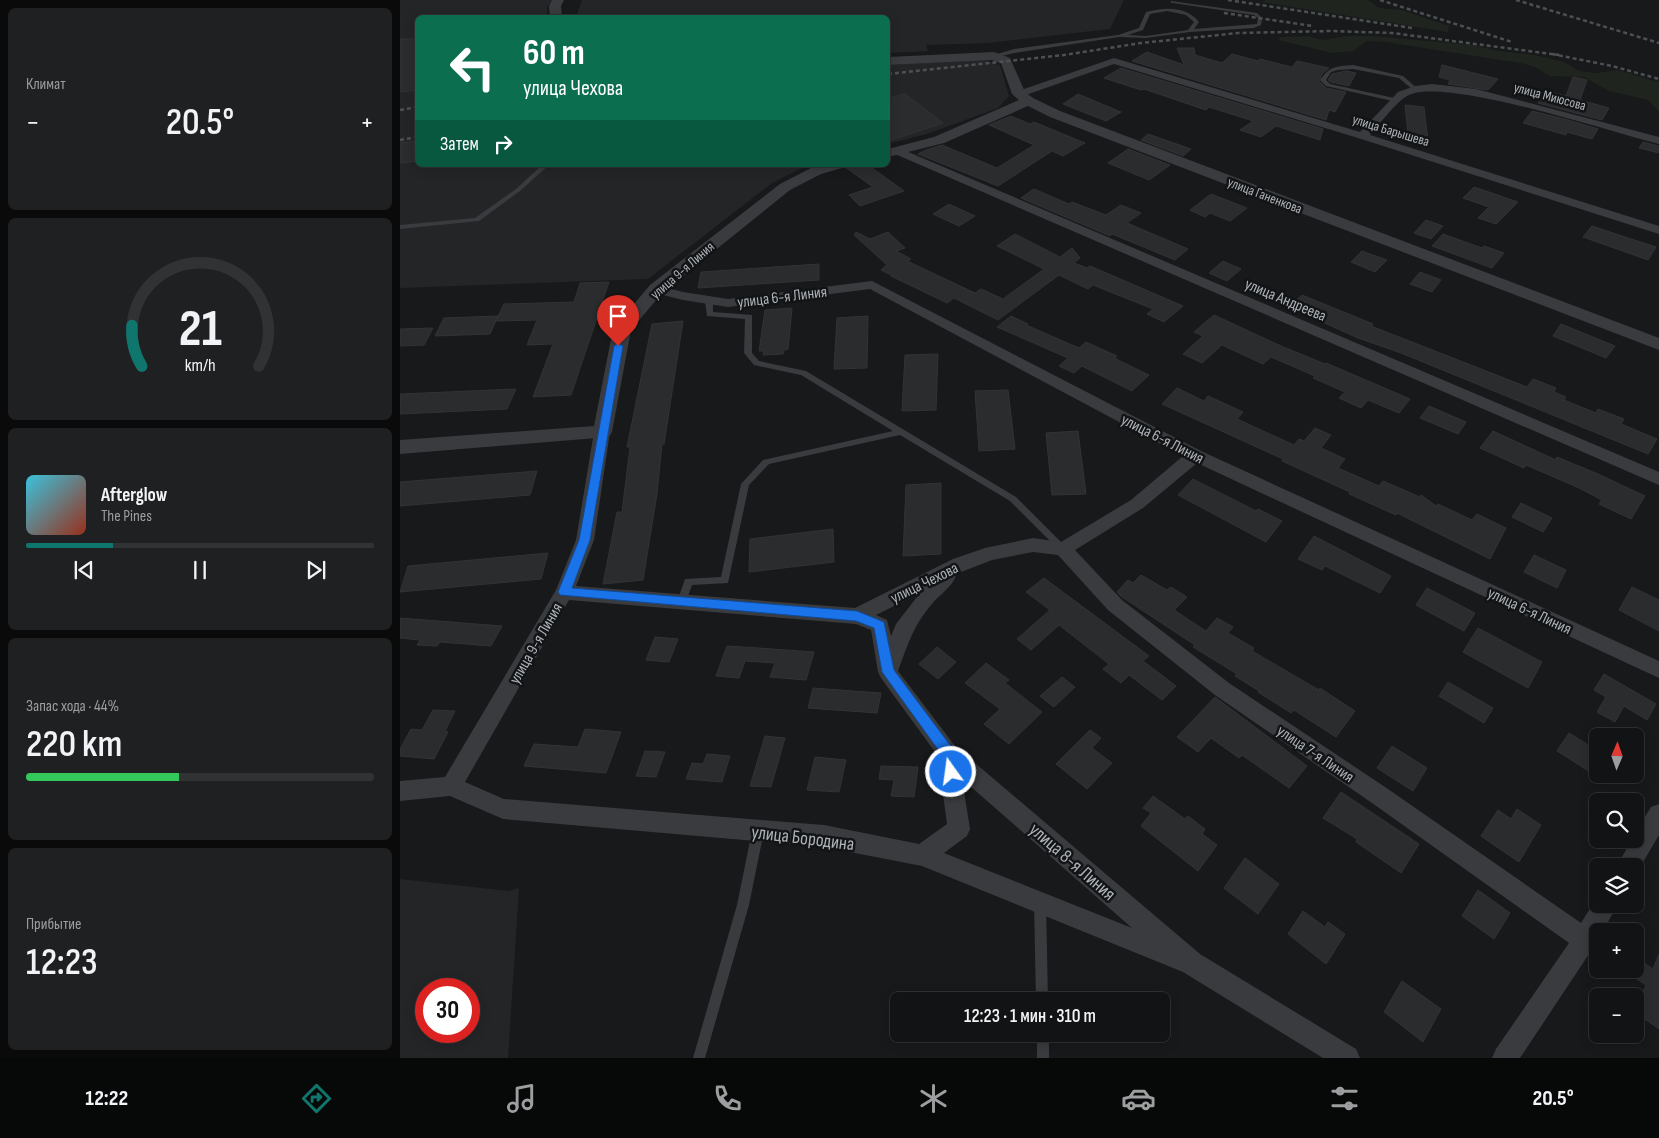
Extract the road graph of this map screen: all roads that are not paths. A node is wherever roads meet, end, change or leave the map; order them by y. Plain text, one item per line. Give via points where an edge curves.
1 (558, 0) edge
2 (1173, 2) dead end
3 (1199, 6) junction
4 (1188, 14) junction
5 (556, 15) edge
6 (1190, 32) junction
7 (1119, 36) junction
8 (994, 56) junction
9 (890, 61) edge
10 (1415, 89) junction
11 (1024, 98) junction
12 (1397, 100) junction
13 (1362, 136) junction
14 (1659, 141) edge
15 (893, 152) edge
16 (544, 167) edge
17 (830, 167) edge
18 (400, 227) edge
19 (1659, 230) edge
20 (656, 290) junction
21 (709, 301) junction
22 (1659, 344) edge
23 (602, 432) junction
24 (900, 432) junction
25 (400, 447) edge
26 (1195, 455) junction
27 (1659, 479) edge
28 (1063, 549) junction
29 (959, 564) junction
30 (564, 592) junction
31 (682, 602) junction
32 (857, 616) junction
33 (1659, 670) edge
34 (888, 672) junction
35 (948, 753) junction
36 (451, 786) junction
37 (400, 791) edge
38 (1659, 814) edge
39 (758, 831) junction
40 (922, 855) junction
41 (1633, 858) edge
42 (1040, 902) junction
43 (1600, 913) edge
44 (1584, 940) junction
45 (1191, 963) junction
46 (1042, 992) edge
47 (1043, 1042) edge
48 (699, 1058) edge
49 (1043, 1058) edge
50 (1347, 1058) edge
51 (1505, 1058) edge

1 - 5 street
2 - 3 lane
3 - 4 lane
3 - 6 lane via 1255,14 1259,16 1259,24
4 - 6 lane via 1197,22
4 - 7 lane via 1163,10 1148,13 1141,29
6 - 7 lane via 1146,37
7 - 8 lane
8 - 9 street
8 - 11 street via 1006,61
10 - 12 street via 1402,94
10 - 12 lane via 1401,77 1354,67 1329,71 1323,80 1328,85
10 - 14 street, улица Миюсова via 1432,87 1476,92
11 - 13 street, улица Барышева via 1114,61
11 - 15 street via 939,140
11 - 22 street, улица Ганенкова via 1055,114 1152,152
12 - 13 street
13 - 19 street, улица Барышева
15 - 27 street, улица Андреева
16 - 18 lane via 477,220
17 - 20 street, улица 9-я Линия via 785,187
20 - 21 street, улица 6-я Линия
20 - 23 street, улица 9-я Линия via 622,329
21 - 24 lane via 710,314 749,317 748,353 757,363 803,373
21 - 26 street, улица 6-я Линия via 728,303 872,285
23 - 25 street
23 - 30 street, улица 9-я Линия via 585,540
24 - 28 lane via 1013,499
24 - 31 lane via 766,462 745,484 726,580 688,582
26 - 28 street via 1137,504
26 - 33 street, улица 6-я Линия
28 - 29 street, улица Чехова via 1033,545 991,553
28 - 44 street, улица 7-я Линия via 1115,605 1222,689
29 - 32 street, улица Чехова
29 - 34 street via 925,599 903,630
30 - 31 street
30 - 36 street, улица 9-я Линия
31 - 32 street
32 - 34 street, улица 8-я Линия via 880,625
34 - 35 street, улица 8-я Линия
35 - 40 street via 959,829
35 - 45 street, улица 8-я Линия
36 - 37 street, улица Бородина
36 - 39 street, улица Бородина via 503,809
38 - 41 street
39 - 40 street, улица Бородина via 824,836
39 - 48 lane via 743,904
40 - 42 street, улица Бородина
42 - 45 street, улица Бородина
42 - 46 lane
43 - 44 street
44 - 51 street
45 - 50 street, улица 8-я Линия
47 - 49 lane

